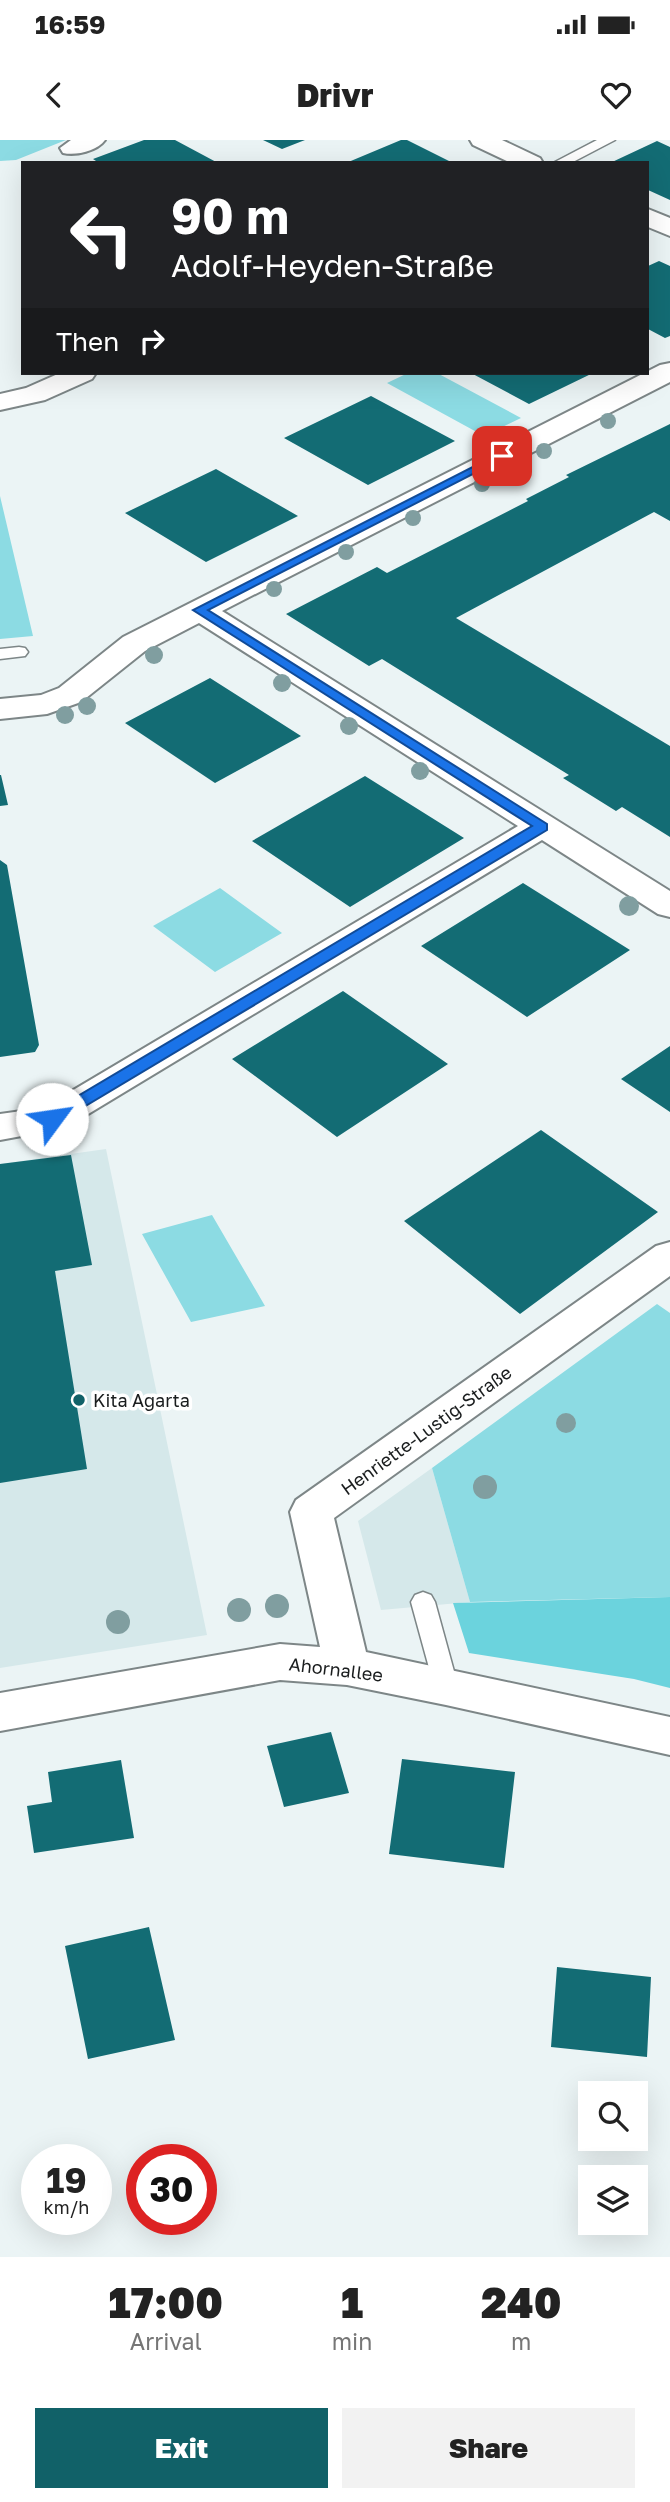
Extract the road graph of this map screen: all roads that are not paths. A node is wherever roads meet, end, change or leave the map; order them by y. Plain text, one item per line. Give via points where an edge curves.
1 (482, 140) edge
2 (608, 140) edge
3 (527, 161) edge
4 (564, 161) edge
5 (649, 218) edge
6 (670, 228) edge
7 (670, 371) edge
8 (78, 375) edge
9 (0, 402) edge
10 (199, 610) junction
11 (19, 652) dead end
12 (0, 654) edge
13 (0, 709) edge
14 (542, 827) junction
15 (670, 906) edge
16 (0, 1127) edge
17 (670, 1256) edge
18 (423, 1602) dead end
19 (347, 1667) junction
20 (446, 1686) junction
21 (0, 1712) edge
22 (670, 1736) edge

1 - 3 street
2 - 4 lane
5 - 6 street
7 - 10 street
8 - 9 street via 35,394
10 - 13 street via 134,644 70,695 47,704
10 - 14 street
11 - 12 lane
14 - 15 street
14 - 16 street via 52,1119
17 - 19 street, Henriette-Lustig-Straße via 311,1512
18 - 20 lane
19 - 20 street, Ahornallee
19 - 21 street, Ahornallee via 280,1662
20 - 22 street, Ahornallee

